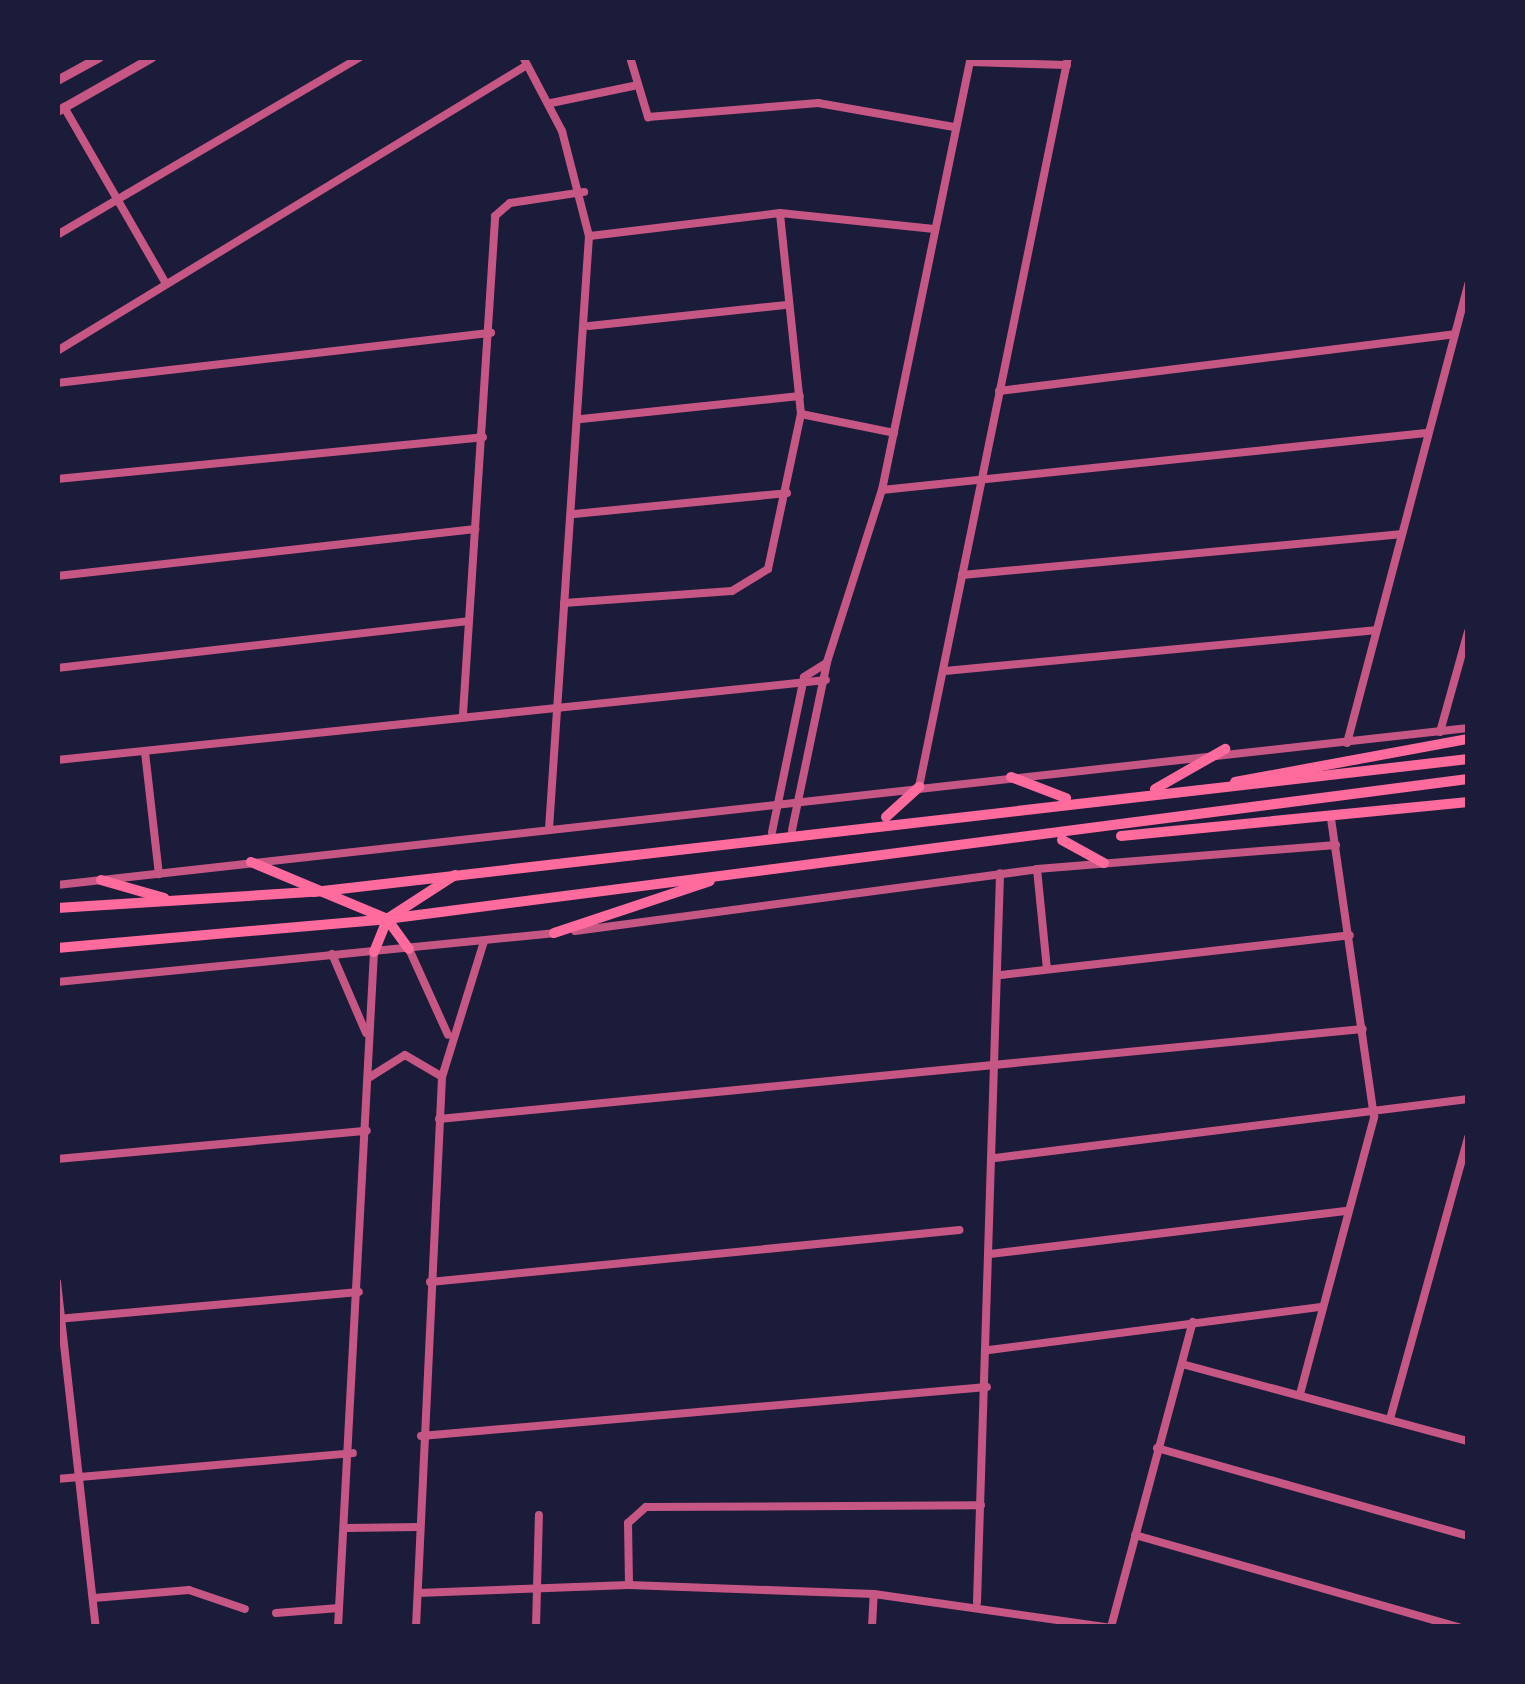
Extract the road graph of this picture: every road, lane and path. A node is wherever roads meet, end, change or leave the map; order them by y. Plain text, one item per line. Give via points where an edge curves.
1 (99, 57) edge
2 (152, 57) edge
3 (360, 57) edge
4 (630, 57) edge
5 (970, 60) edge
6 (525, 61) edge
7 (1068, 61) edge
8 (58, 79) edge
9 (634, 86) junction
10 (550, 103) junction
11 (61, 109) edge
12 (953, 127) junction
13 (584, 192) junction
14 (118, 199) junction
15 (780, 213) junction
16 (934, 229) junction
17 (57, 235) edge
18 (589, 236) junction
19 (164, 280) junction
20 (1468, 284) edge
21 (1466, 301) edge
22 (788, 305) junction
23 (589, 326) junction
24 (491, 333) junction
25 (1454, 334) junction
26 (57, 351) edge
27 (57, 383) edge
28 (999, 391) junction
29 (800, 396) junction
30 (801, 414) junction
31 (581, 419) junction
32 (894, 433) junction
33 (1426, 434) junction
34 (483, 437) junction
35 (57, 479) edge
36 (978, 487) junction
37 (883, 490) junction
38 (787, 493) junction
39 (574, 514) junction
40 (475, 529) junction
41 (1400, 534) junction
42 (962, 575) junction
43 (57, 576) edge
44 (564, 603) junction
45 (468, 621) junction
46 (1375, 630) junction
47 (1468, 632) edge
48 (827, 662) junction
49 (57, 668) edge
50 (945, 671) junction
51 (803, 677) junction
52 (826, 680) junction
53 (555, 704) junction
54 (463, 714) junction
55 (1468, 728) edge
56 (1440, 732) junction
57 (1468, 739) edge
58 (1347, 743) junction
59 (1225, 748) junction
60 (145, 752) junction
61 (1468, 759) edge
62 (57, 760) edge
63 (1011, 777) junction
64 (1468, 779) edge
65 (919, 787) junction
66 (1221, 788) junction
67 (1152, 791) junction
68 (1069, 799) junction
69 (1468, 802) edge
70 (794, 803) junction
71 (778, 804) junction
72 (1331, 818) junction
73 (884, 819) junction
74 (549, 829) junction
75 (792, 830) junction
76 (772, 832) junction
77 (1082, 836) junction
78 (1059, 838) junction
79 (1336, 845) junction
80 (251, 862) junction
81 (1104, 863) junction
82 (1036, 868) junction
83 (469, 870) junction
84 (739, 872) junction
85 (1000, 873) junction
86 (159, 874) junction
87 (101, 880) junction
88 (57, 885) edge
89 (314, 892) junction
90 (173, 900) junction
91 (57, 908) edge
92 (387, 919) junction
93 (554, 933) junction
94 (1350, 934) junction
95 (484, 941) junction
96 (57, 948) edge
97 (409, 949) junction
98 (374, 952) junction
99 (331, 953) junction
100 (1047, 969) junction
101 (1001, 975) junction
102 (57, 982) edge
103 (1364, 1028) junction
104 (448, 1037) junction
105 (368, 1041) junction
106 (999, 1062) junction
107 (370, 1077) junction
108 (442, 1077) junction
109 (1468, 1099) edge
110 (1374, 1118) junction
111 (439, 1119) junction
112 (367, 1131) junction
113 (1468, 1138) edge
114 (994, 1158) junction
115 (57, 1159) edge
116 (1345, 1211) junction
117 (959, 1230) dead end
118 (990, 1255) junction
119 (57, 1282) edge
120 (430, 1282) junction
121 (359, 1292) junction
122 (1319, 1306) junction
123 (59, 1319) edge
124 (1193, 1321) junction
125 (988, 1350) junction
126 (1182, 1364) junction
127 (987, 1387) junction
128 (1300, 1394) junction
129 (1390, 1419) junction
130 (420, 1436) junction
131 (1468, 1441) edge
132 (1157, 1448) junction
133 (353, 1453) junction
134 (77, 1477) junction
135 (57, 1479) edge
136 (981, 1505) junction
137 (539, 1515) dead end
138 (419, 1527) junction
139 (346, 1528) junction
140 (1135, 1535) junction
141 (1468, 1536) edge
142 (629, 1585) junction
143 (537, 1587) junction
144 (418, 1593) junction
145 (874, 1594) junction
146 (94, 1598) junction
147 (977, 1602) junction
148 (339, 1608) junction
149 (245, 1609) dead end
150 (276, 1612) dead end
151 (96, 1627) edge
152 (338, 1627) edge
153 (416, 1627) edge
154 (536, 1627) edge
155 (872, 1627) edge
156 (1109, 1627) edge
157 (1459, 1627) edge

1 - 8 street
2 - 11 street
3 - 14 street
4 - 9 street
5 - 7 street
5 - 12 street
6 - 10 street
6 - 19 street
7 - 28 street
9 - 10 street
9 - 12 street via 638,108 656,119 818,103
10 - 13 street
11 - 14 street
12 - 16 street
13 - 18 street
13 - 24 street via 497,210
14 - 17 street
14 - 19 street
15 - 16 street
15 - 18 street
15 - 22 street
16 - 32 street
18 - 23 street
19 - 26 street
20 - 21 street
21 - 25 street
22 - 23 street
22 - 29 street
23 - 31 street
24 - 27 street
24 - 34 street
25 - 28 street
25 - 33 street
28 - 36 street
29 - 30 street
29 - 31 street
30 - 32 street
30 - 38 street
31 - 39 street
32 - 37 street
33 - 36 street
33 - 41 street
34 - 35 street
34 - 40 street
36 - 37 street
36 - 42 street
37 - 48 street
38 - 39 street
38 - 44 street via 776,555 746,587
39 - 44 street
40 - 43 street
40 - 45 street
41 - 42 street
41 - 46 street
42 - 50 street
44 - 53 street
45 - 49 street
45 - 54 street
46 - 50 street
46 - 58 street
47 - 56 street
48 - 51 street
48 - 52 street
50 - 65 street
51 - 52 street
51 - 53 street
51 - 71 street
52 - 70 street
53 - 54 street
53 - 74 street
54 - 60 street
55 - 56 street
56 - 58 street
57 - 66 main road
58 - 59 street
59 - 63 street
59 - 67 main road
60 - 62 street
60 - 86 street
61 - 66 main road
63 - 65 street
63 - 68 main road
64 - 77 main road
65 - 70 street
65 - 73 main road
66 - 67 main road
67 - 68 main road
68 - 73 main road
69 - 72 main road
70 - 71 street
70 - 75 street
71 - 74 street
71 - 76 street
72 - 77 main road
72 - 79 street
73 - 75 main road
74 - 80 street
75 - 76 main road
76 - 83 main road
77 - 78 main road
78 - 81 main road
78 - 84 main road
79 - 81 street
79 - 94 street
80 - 86 street
80 - 89 main road
81 - 82 street
82 - 85 street
82 - 100 street
83 - 89 main road
83 - 92 main road
84 - 92 main road
84 - 93 main road
85 - 93 street
85 - 101 street
86 - 87 street
87 - 88 street
87 - 90 main road
89 - 90 main road
89 - 92 main road
90 - 91 main road
92 - 96 main road
92 - 97 main road
92 - 98 main road
93 - 95 street
94 - 100 street
94 - 103 street
95 - 97 street
95 - 104 street
97 - 98 street
97 - 104 street
98 - 99 street
98 - 105 street
99 - 102 street
99 - 105 street
100 - 101 street
101 - 106 street
103 - 106 street
103 - 110 street
104 - 108 street
105 - 107 street
106 - 111 street
106 - 114 street
107 - 108 street via 405,1055
107 - 112 street
108 - 111 street
109 - 110 street
110 - 114 street
110 - 116 street
111 - 120 street
112 - 115 street
112 - 121 street
113 - 129 street
114 - 118 street
116 - 118 street
116 - 122 street
117 - 120 street
118 - 125 street
119 - 123 street
120 - 130 street
121 - 123 street
121 - 133 street
122 - 124 street
122 - 128 street
123 - 134 street
124 - 125 street
124 - 126 street
125 - 127 street
126 - 128 street
126 - 132 street
127 - 130 street
127 - 136 street
128 - 129 street
129 - 131 street
130 - 138 street
132 - 140 street
132 - 141 street
133 - 134 street
133 - 139 street
134 - 135 street
134 - 146 street
136 - 142 street via 637,1510
136 - 147 street
137 - 143 street
138 - 139 street
138 - 144 street
139 - 148 street
140 - 156 street
140 - 157 street
142 - 143 street
142 - 145 street
143 - 144 street
143 - 154 street
144 - 153 street
145 - 147 street
145 - 155 street
146 - 149 street via 189,1590
146 - 151 street
147 - 156 street
148 - 150 street
148 - 152 street

